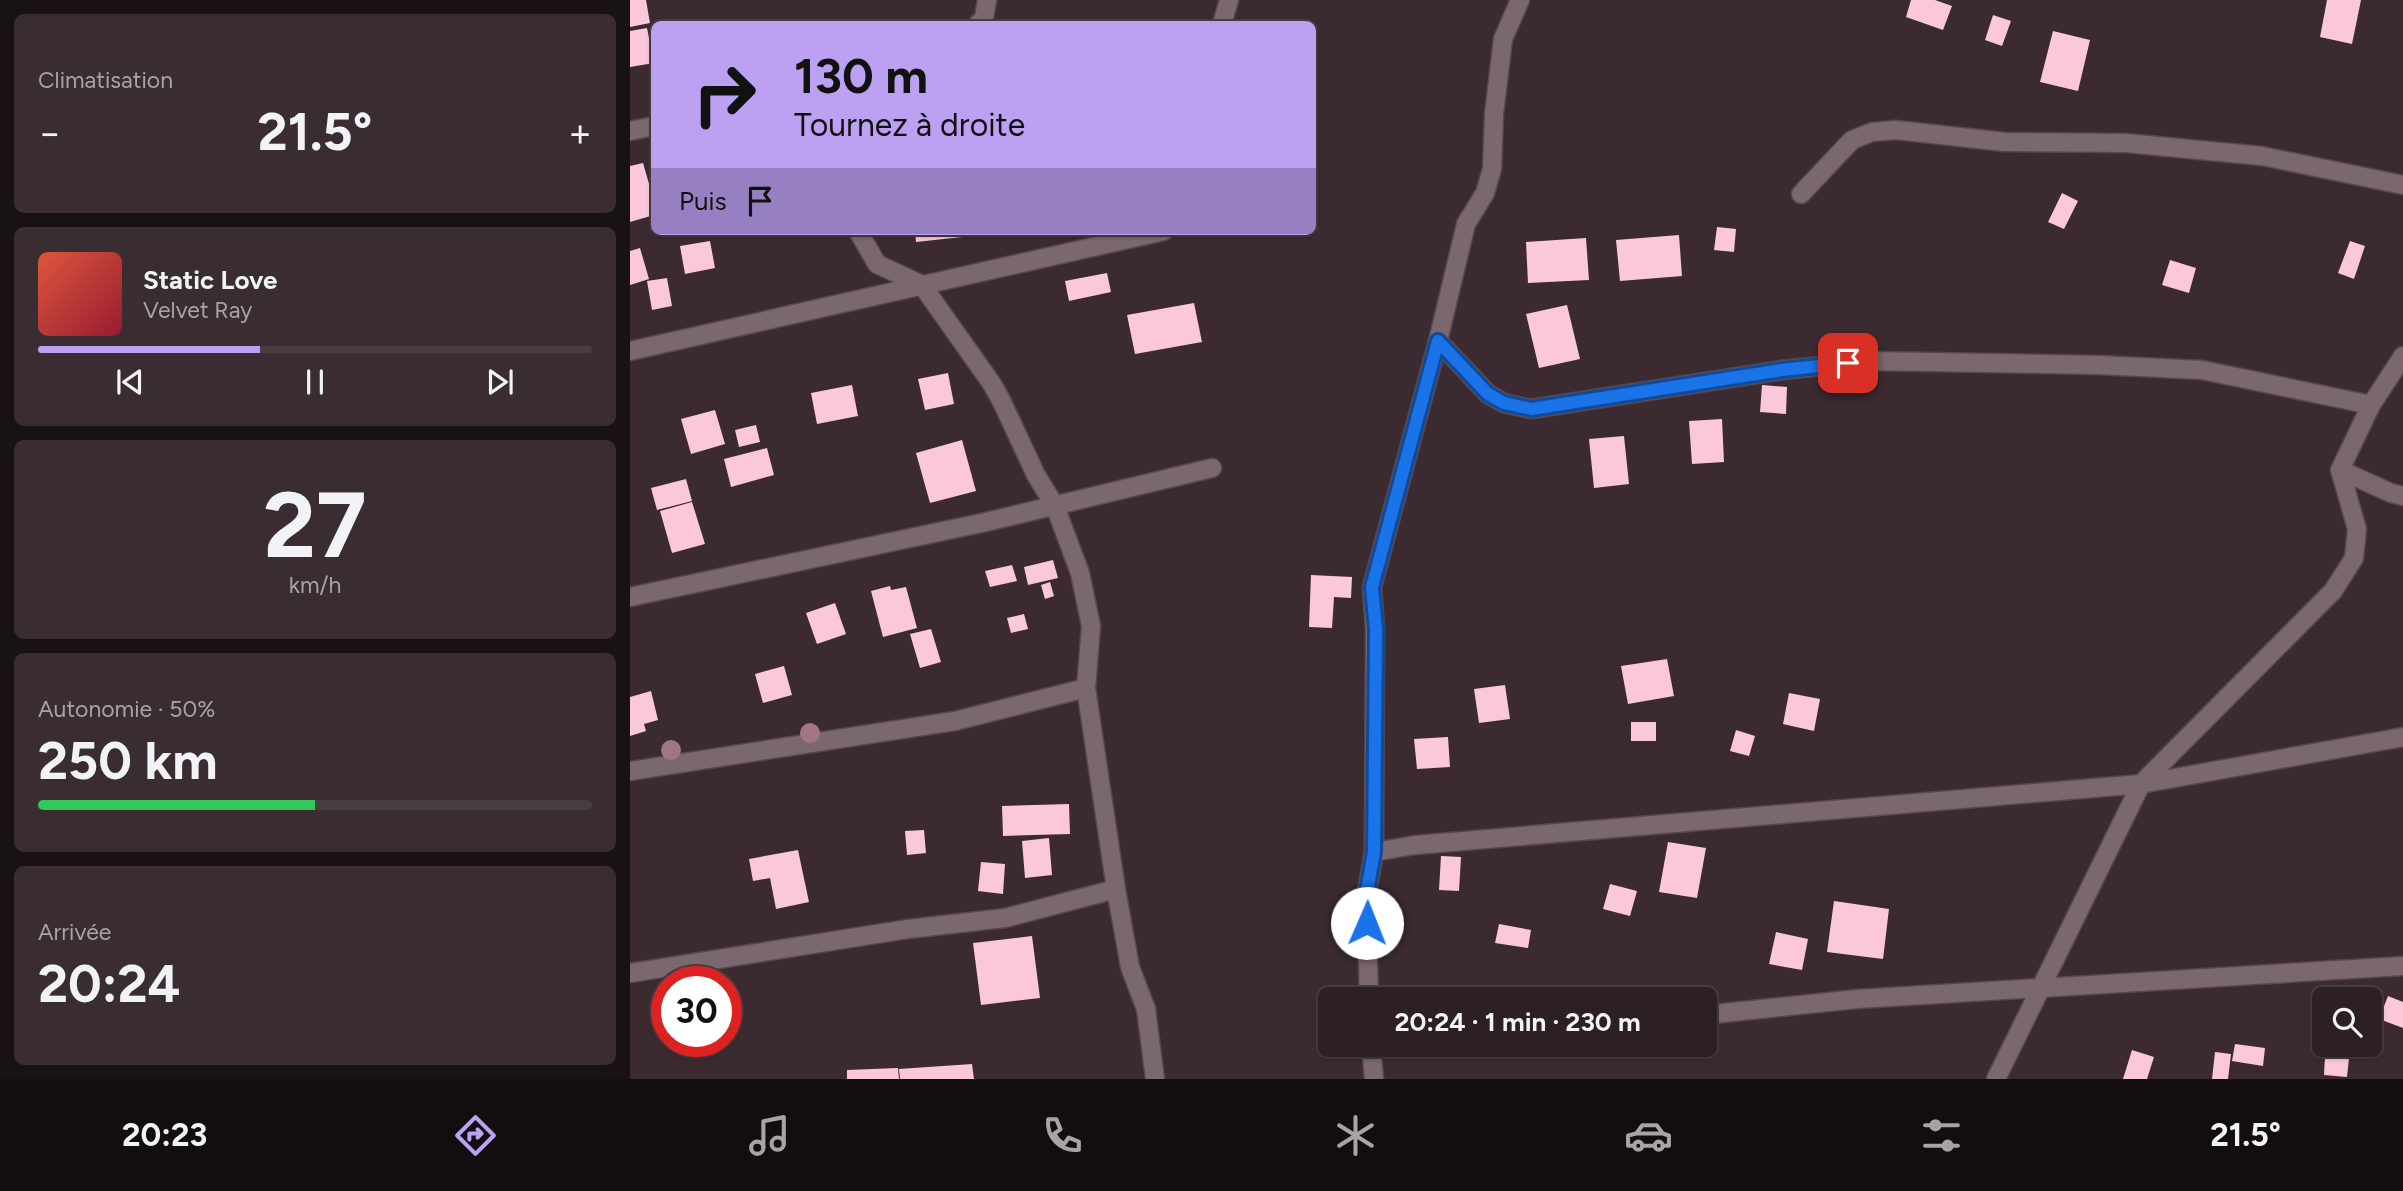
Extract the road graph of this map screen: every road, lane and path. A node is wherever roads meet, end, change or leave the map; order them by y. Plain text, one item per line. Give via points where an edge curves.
1 (987, 0) edge
2 (1230, 0) edge
3 (1520, 0) edge
4 (981, 21) edge
5 (1223, 21) edge
6 (651, 127) edge
7 (630, 131) edge
8 (2403, 185) edge
9 (1801, 194) dead end
10 (860, 235) edge
11 (1146, 235) edge
12 (922, 285) junction
13 (1438, 341) junction
14 (630, 351) edge
15 (2403, 356) edge
16 (2371, 405) junction
17 (1212, 468) dead end
18 (2340, 470) junction
19 (2403, 496) edge
20 (1055, 506) junction
21 (630, 597) edge
22 (1086, 688) junction
23 (2403, 737) edge
24 (630, 771) edge
25 (2141, 784) junction
26 (1374, 852) junction
27 (1116, 889) junction
28 (2403, 966) edge
29 (630, 973) edge
30 (2040, 986) junction
31 (1369, 987) edge
32 (1717, 1013) edge
33 (1372, 1057) edge
34 (1155, 1079) edge
35 (1374, 1079) edge
36 (1996, 1079) edge

1 - 4 street
2 - 5 street
3 - 13 street via 1503,39 1492,169 1485,193 1466,224
6 - 7 street
8 - 9 street via 2262,156 2126,142 2005,142 1896,130 1852,140
10 - 12 street via 877,264
11 - 12 street
12 - 14 street
12 - 20 street via 1002,400
13 - 16 street via 1488,394 1531,409 1870,361 2202,370
13 - 26 street via 1372,587 1376,630
15 - 16 street
16 - 18 street
17 - 20 street
18 - 19 street
18 - 25 street via 2357,529 2354,558 2333,591
20 - 21 street
20 - 22 street via 1080,573 1091,626
22 - 24 street via 955,721
22 - 27 street
23 - 25 street
25 - 26 street
25 - 30 street
26 - 31 street via 1366,897
27 - 29 street via 1005,918
27 - 34 street via 1130,967 1146,1009
28 - 30 street
30 - 32 street
30 - 36 street
33 - 35 street

